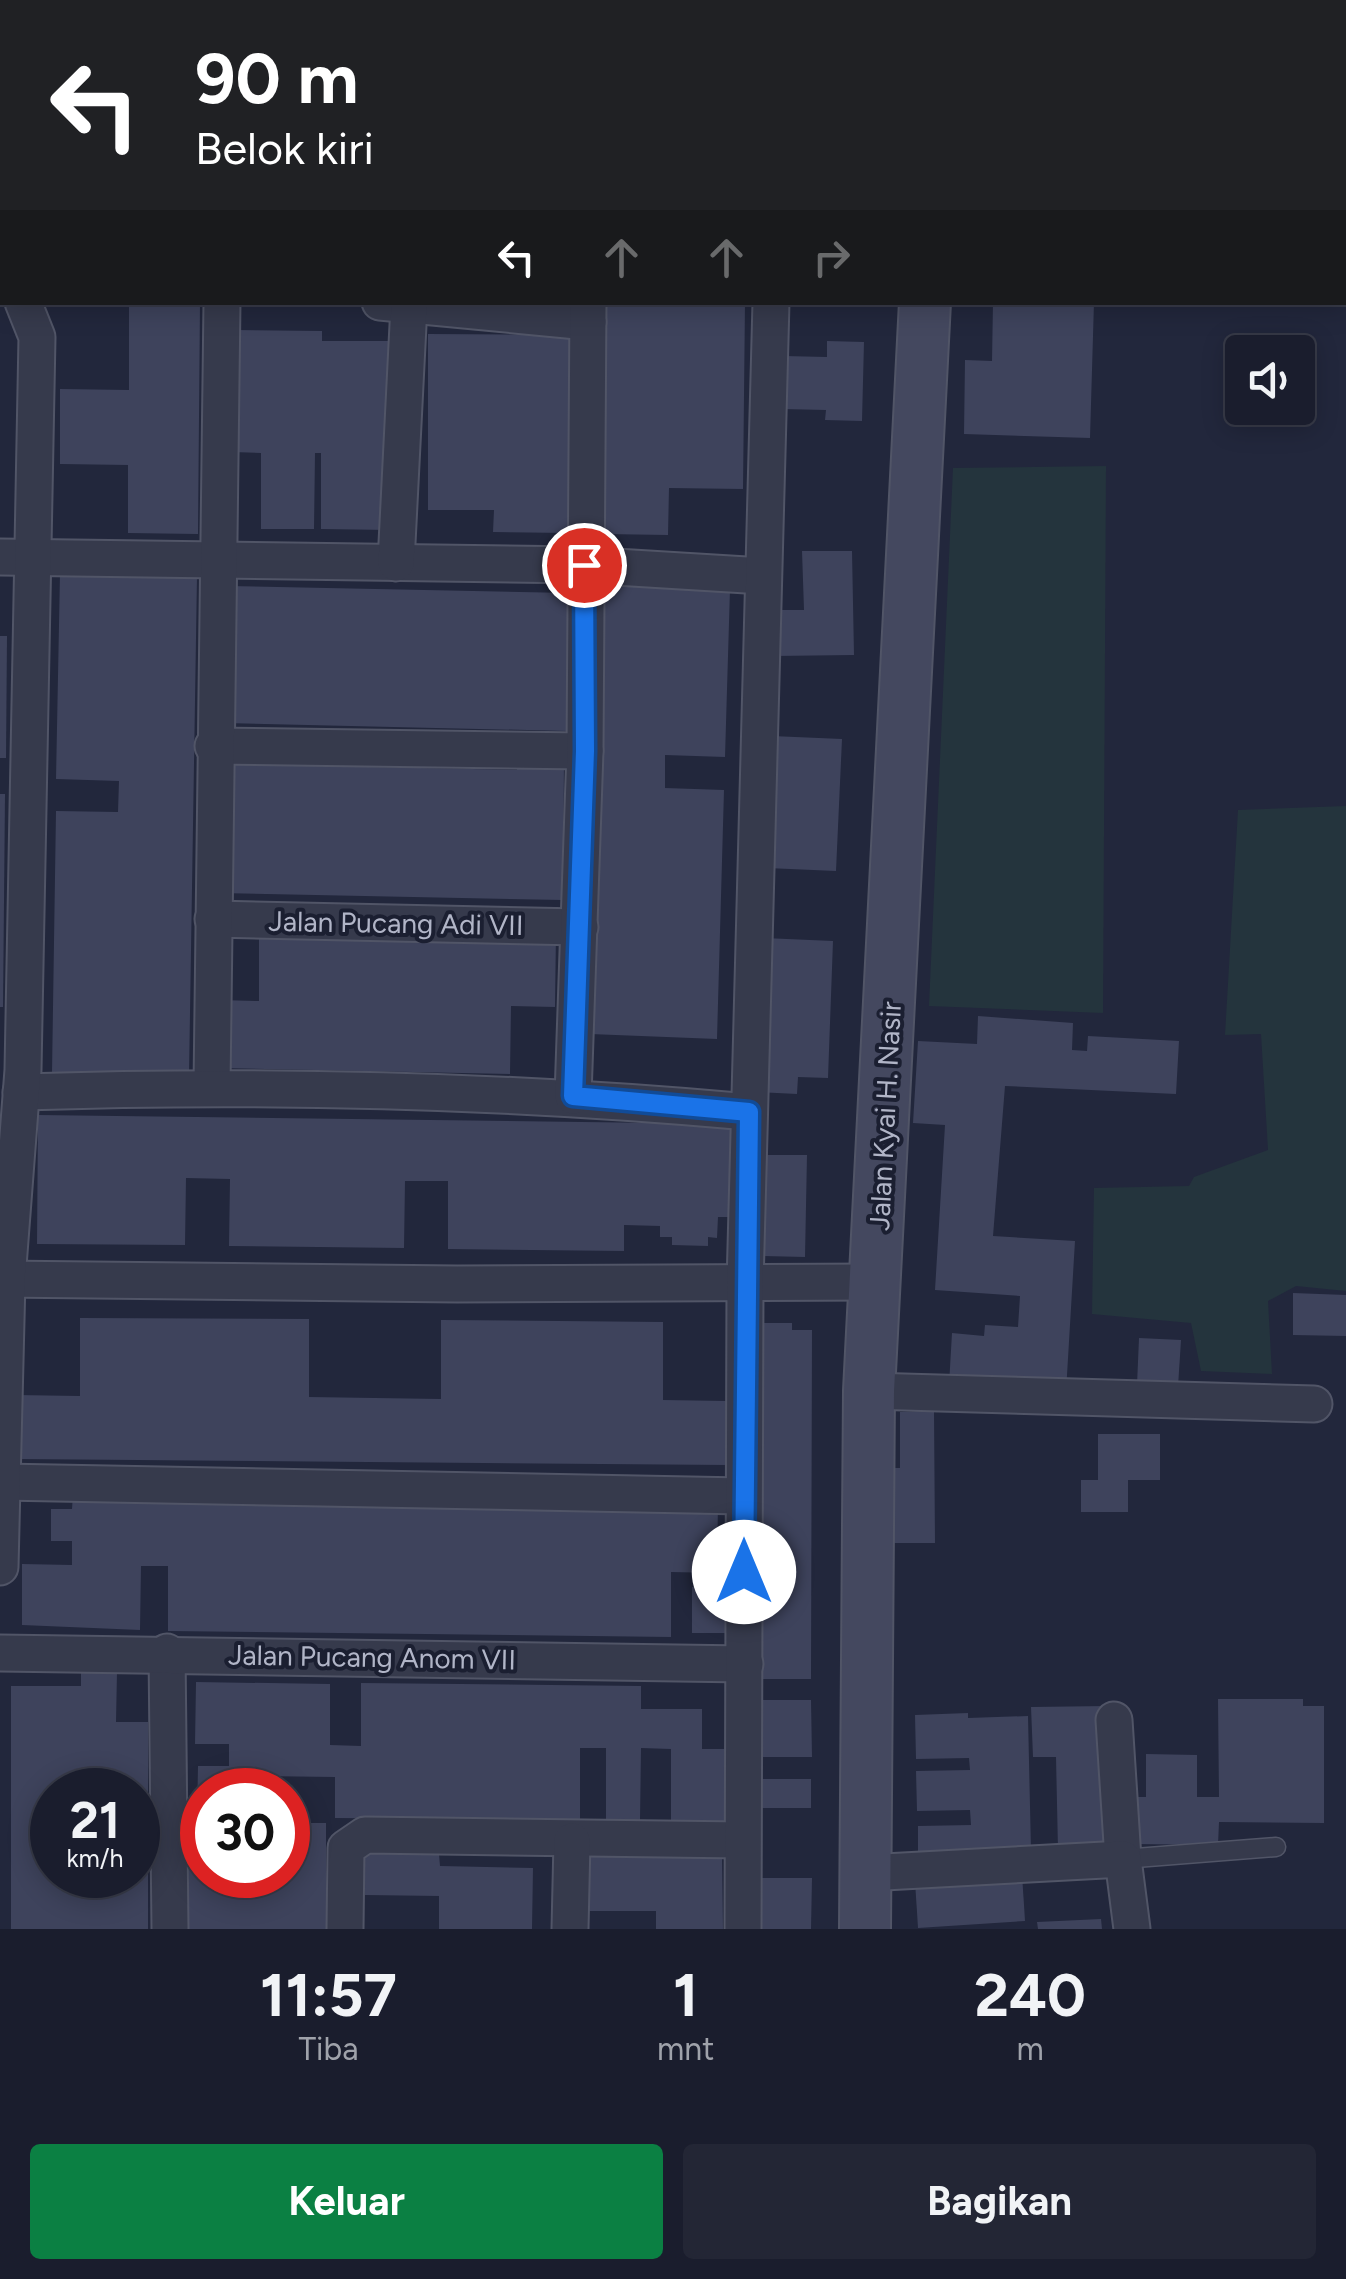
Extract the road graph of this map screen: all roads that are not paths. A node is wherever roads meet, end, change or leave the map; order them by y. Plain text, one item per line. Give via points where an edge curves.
1 (24, 305) edge
2 (222, 305) edge
3 (395, 305) edge
4 (419, 305) edge
5 (770, 305) edge
6 (924, 305) edge
7 (588, 312) edge
8 (16, 558) edge
9 (218, 561) junction
10 (396, 563) junction
11 (584, 565) junction
12 (763, 576) junction
13 (213, 746) junction
14 (585, 751) junction
15 (212, 919) junction
16 (580, 928) junction
17 (212, 1086) junction
18 (21, 1092) junction
19 (573, 1096) junction
20 (749, 1112) junction
21 (3, 1279) edge
22 (874, 1282) junction
23 (745, 1284) junction
24 (869, 1391) junction
25 (1314, 1404) dead end
26 (2, 1482) edge
27 (744, 1496) junction
28 (0, 1568) edge
29 (167, 1652) junction
30 (0, 1653) edge
31 (745, 1664) junction
32 (1114, 1720) dead end
33 (742, 1840) junction
34 (572, 1841) junction
35 (1276, 1847) dead end
36 (1124, 1858) junction
37 (866, 1873) junction
38 (170, 1929) edge
39 (345, 1929) edge
40 (570, 1929) edge
41 (744, 1929) edge
42 (865, 1929) edge
43 (1132, 1929) edge

1 - 8 street via 37,336
2 - 9 street
3 - 10 street
4 - 7 street
5 - 12 street
6 - 22 main road, Jalan Kyai H. Nasir
7 - 11 street
8 - 9 street
8 - 18 street
9 - 10 street
9 - 13 street
10 - 11 street
11 - 12 street
11 - 14 street
12 - 20 street
13 - 14 street
13 - 15 street
14 - 16 street
15 - 16 street, Jalan Pucang Adi VII
15 - 17 street
16 - 19 street
17 - 18 street
17 - 19 street
18 - 21 street
19 - 20 street
20 - 23 street
21 - 23 street
21 - 26 street
22 - 23 street
22 - 24 main road, Jalan Kyai H. Nasir
23 - 27 street
24 - 25 street
24 - 37 main road, Jalan Kyai H. Nasir
26 - 27 street
26 - 28 street
27 - 31 street
29 - 30 street, Jalan Pucang Anom VII
29 - 31 street, Jalan Pucang Anom VII
29 - 38 street
31 - 33 street
32 - 36 street
33 - 34 street
33 - 41 street
34 - 39 street via 358,1837 346,1848
34 - 40 street
35 - 36 lane
36 - 37 street
36 - 43 street
37 - 42 main road, Jalan Kyai H. Nasir

